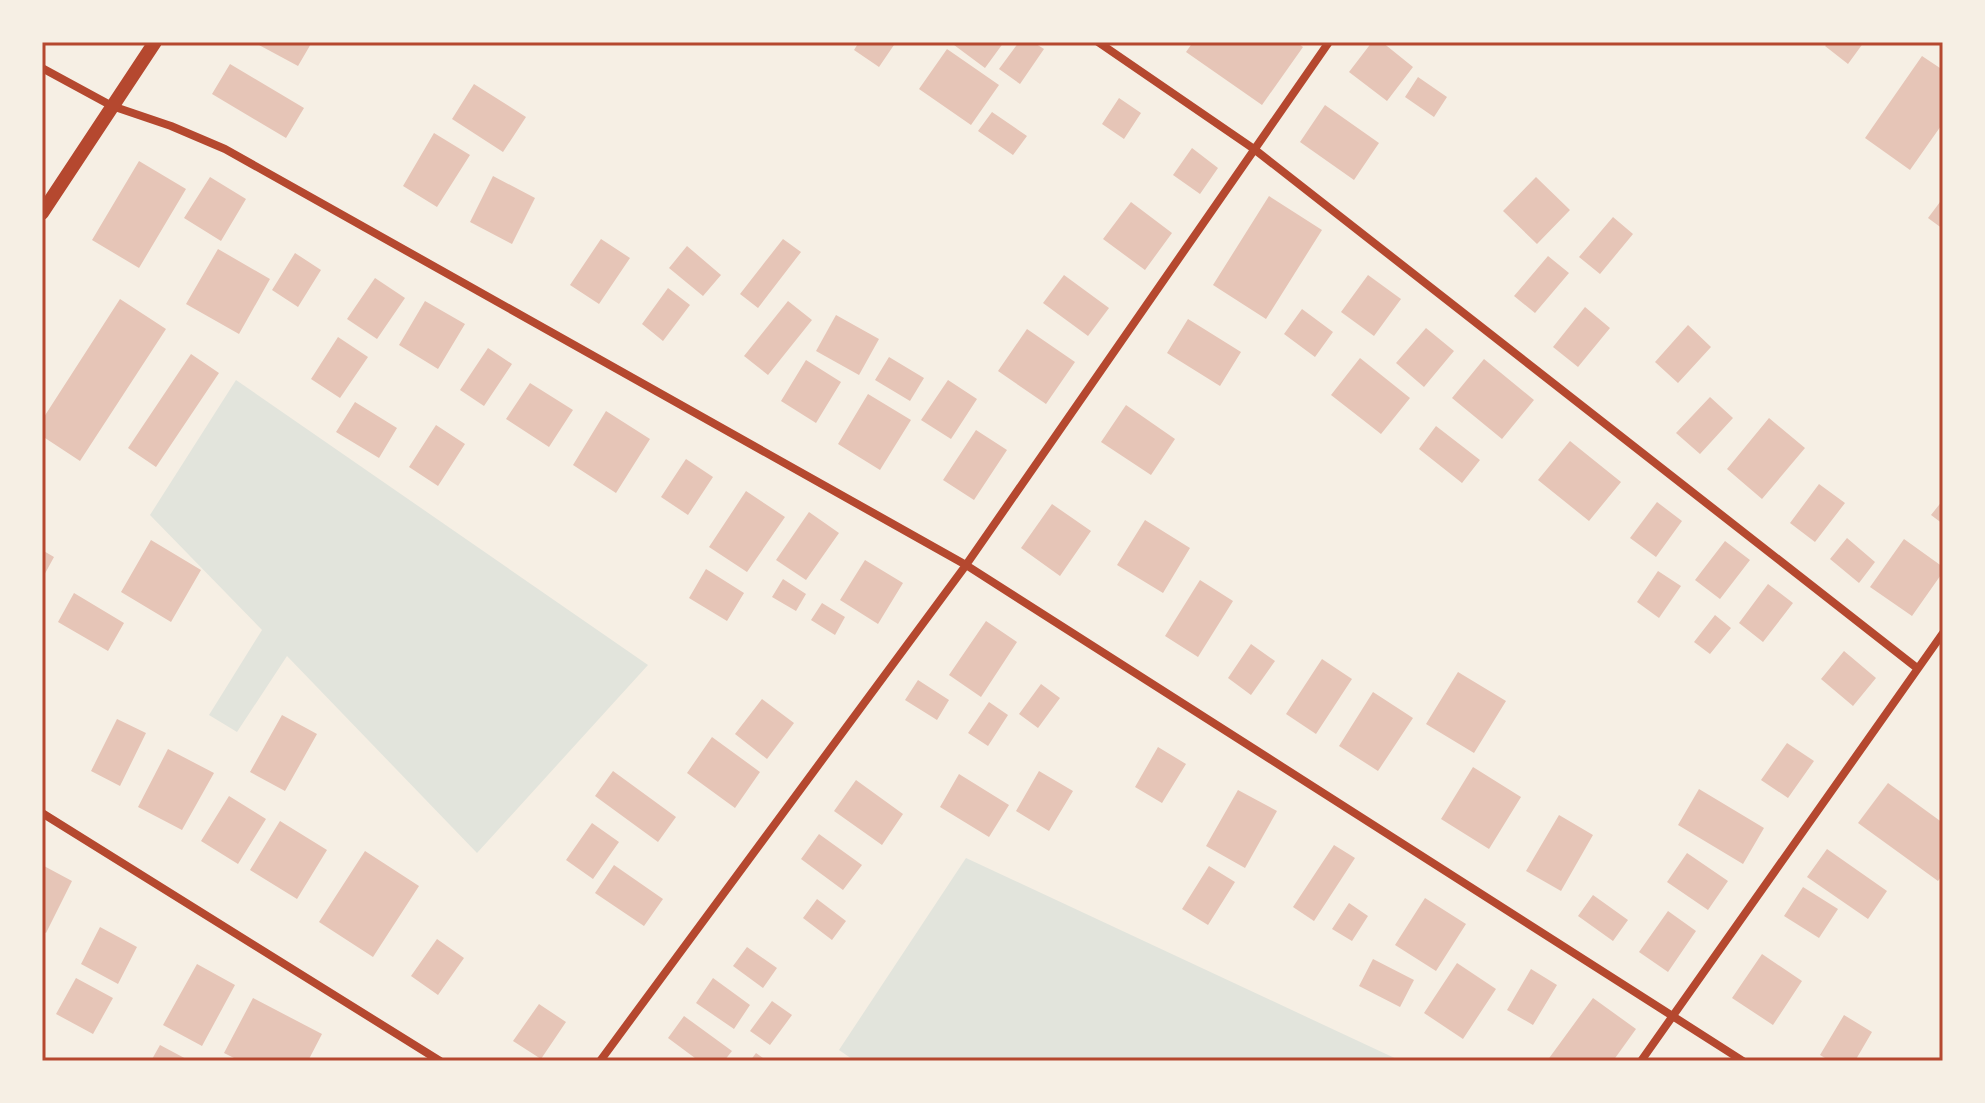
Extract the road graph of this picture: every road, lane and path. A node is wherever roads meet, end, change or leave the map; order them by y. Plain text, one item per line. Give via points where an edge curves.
1 (155, 42) edge
2 (1098, 42) edge
3 (1329, 42) edge
4 (42, 68) edge
5 (112, 106) junction
6 (1254, 149) junction
7 (42, 213) edge
8 (966, 565) junction
9 (1943, 633) edge
10 (1917, 668) junction
11 (42, 813) edge
12 (1671, 1016) junction
13 (440, 1061) edge
14 (600, 1061) edge
15 (1641, 1061) edge
16 (1743, 1061) edge

1 - 5 street
2 - 6 street
3 - 6 street
4 - 5 street
5 - 7 street
5 - 8 street via 225,149
6 - 8 street
6 - 10 street
8 - 12 street
8 - 14 street
9 - 10 street
10 - 12 street
11 - 13 street
12 - 15 street
12 - 16 street

